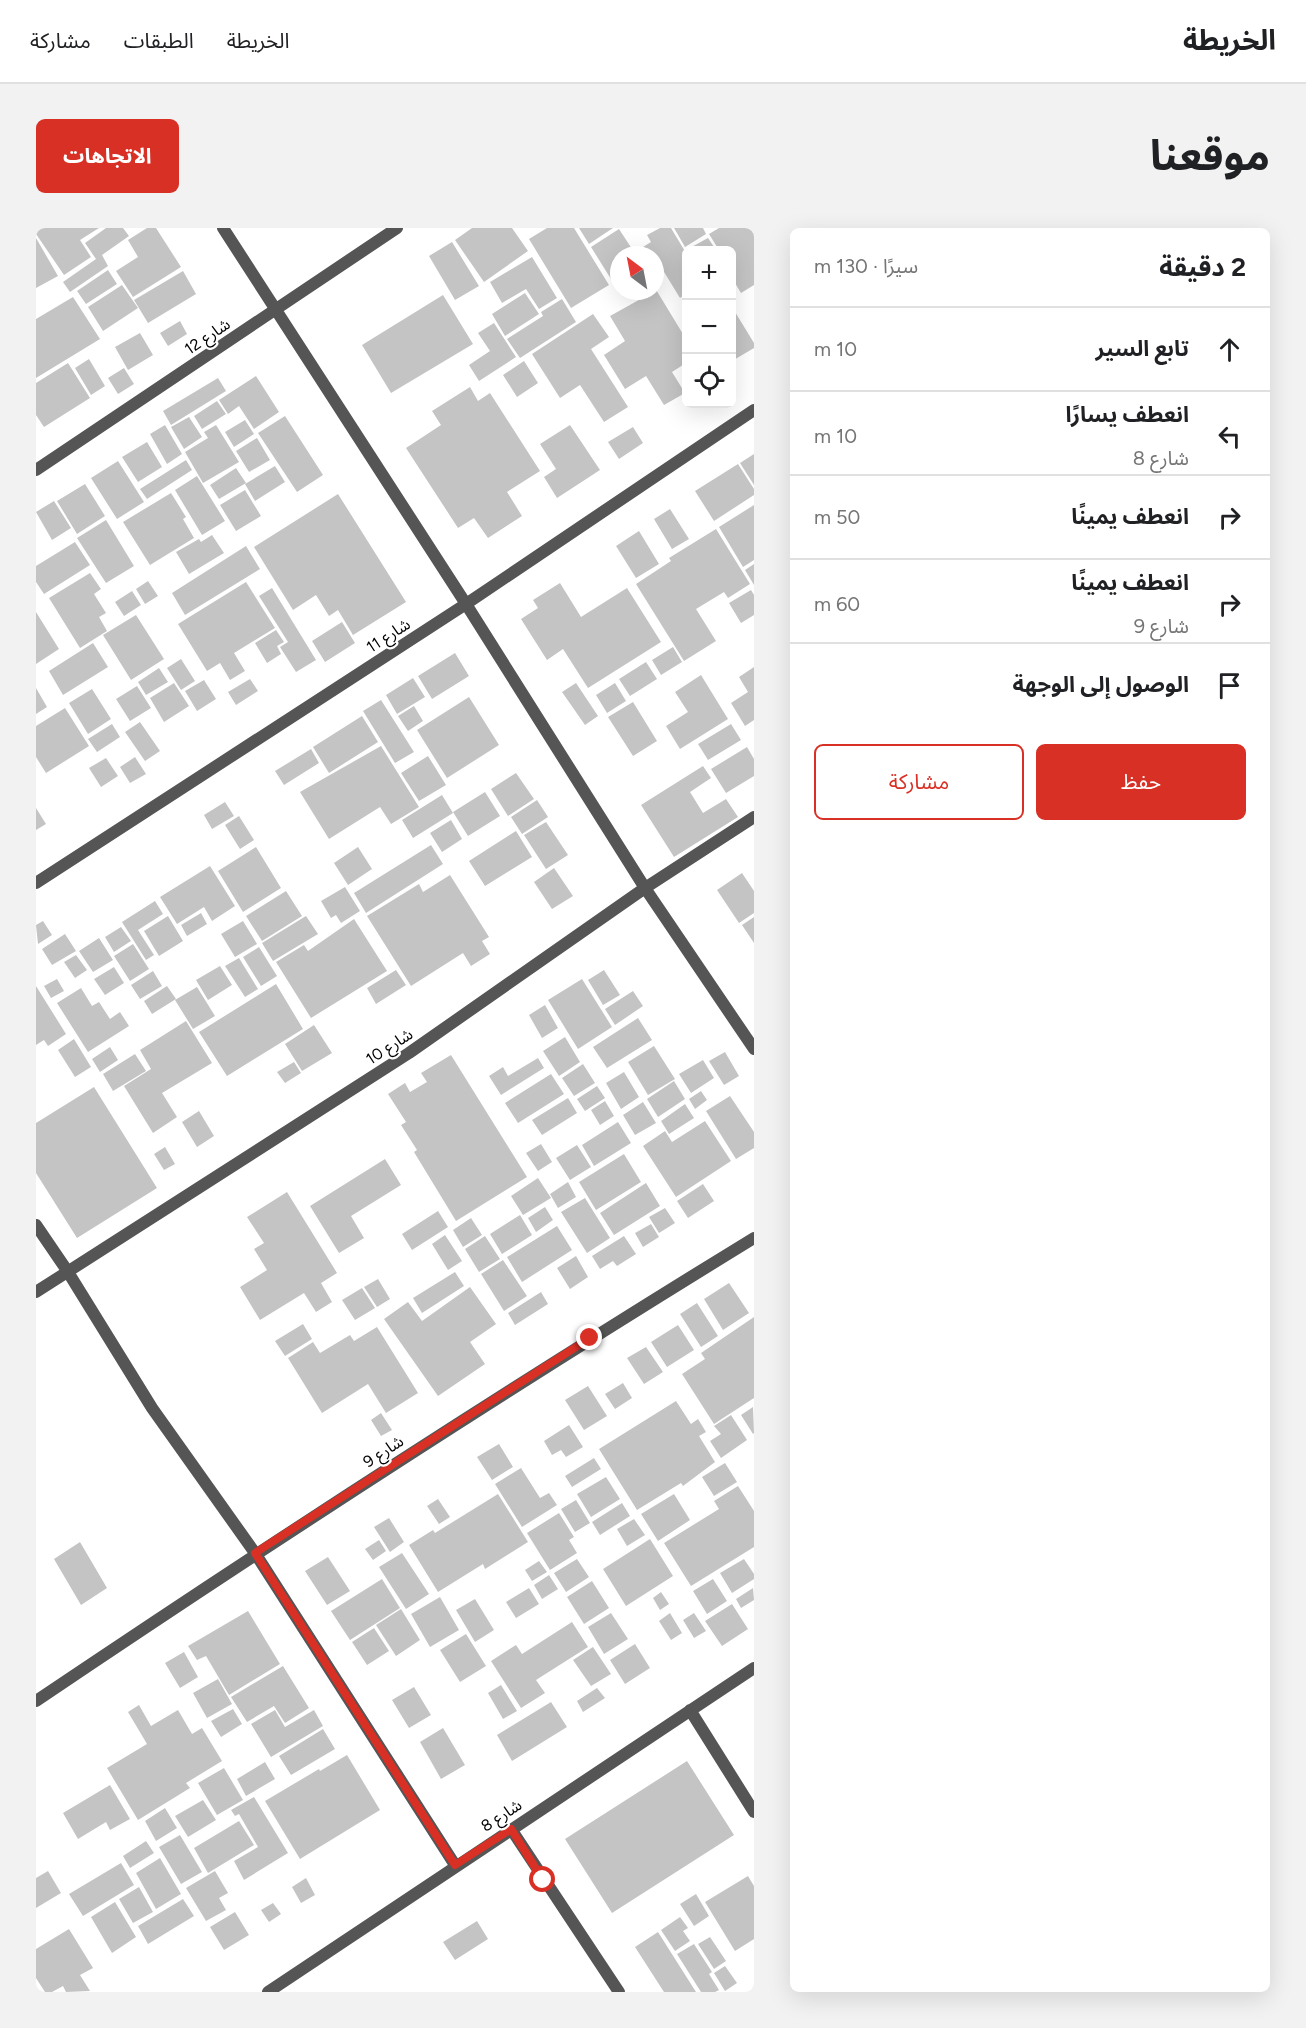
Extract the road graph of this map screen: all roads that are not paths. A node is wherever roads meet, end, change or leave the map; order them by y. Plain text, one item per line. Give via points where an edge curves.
1 (223, 228) edge
2 (397, 228) edge
3 (275, 310) junction
4 (754, 410) edge
5 (36, 470) edge
6 (466, 604) junction
7 (754, 817) edge
8 (36, 884) edge
9 (645, 888) junction
10 (754, 1049) edge
11 (36, 1225) edge
12 (754, 1238) edge
13 (68, 1272) junction
14 (36, 1292) edge
15 (255, 1553) junction
16 (754, 1668) edge
17 (36, 1701) edge
18 (690, 1710) junction
19 (754, 1812) edge
20 (511, 1829) junction
21 (455, 1865) junction
22 (268, 1992) edge
23 (619, 1992) edge

1 - 3 street
2 - 3 street, شارع 12
3 - 5 street, شارع 12
3 - 6 street
4 - 6 street, شارع 11
6 - 8 street, شارع 11
6 - 9 street
7 - 9 street, شارع 10
9 - 10 street
9 - 13 street, شارع 10 via 410,1053
11 - 13 street
12 - 15 street, شارع 9
13 - 14 street, شارع 10
13 - 15 street via 152,1408
15 - 17 street, شارع 9
15 - 21 street
16 - 18 street, شارع 8
18 - 19 street
18 - 20 street, شارع 8
20 - 21 street, شارع 8
20 - 23 street
21 - 22 street, شارع 8

